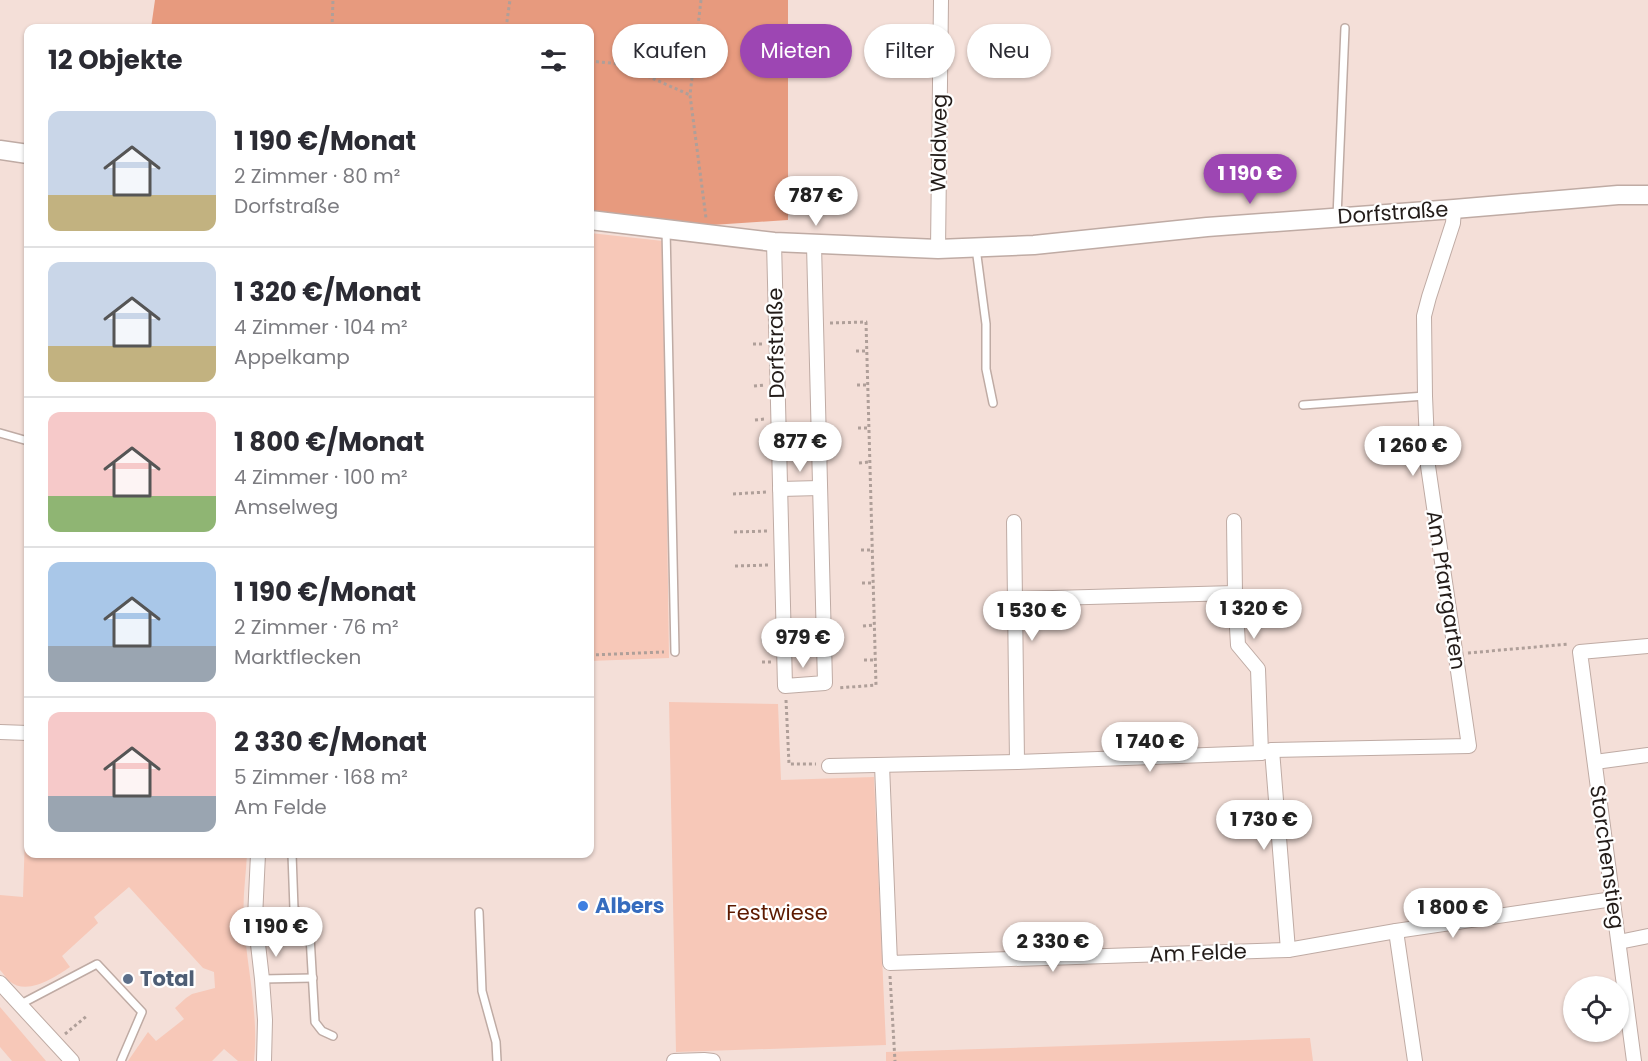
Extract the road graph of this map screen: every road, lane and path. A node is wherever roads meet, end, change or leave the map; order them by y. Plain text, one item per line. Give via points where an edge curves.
1 (333, 0) edge
2 (510, 0) edge
3 (701, 0) edge
4 (941, 0) edge
5 (332, 24) edge
6 (507, 24) edge
7 (1345, 28) dead end
8 (594, 61) edge
9 (690, 95) junction
10 (0, 150) edge
11 (24, 153) edge
12 (1648, 195) edge
13 (1454, 209) junction
14 (1336, 217) junction
15 (594, 221) edge
16 (666, 230) junction
17 (708, 235) junction
18 (774, 242) junction
19 (814, 245) junction
20 (976, 248) junction
21 (938, 249) junction
22 (816, 324) junction
23 (856, 351) dead end
24 (866, 351) junction
25 (857, 385) dead end
26 (867, 385) junction
27 (1425, 396) junction
28 (993, 403) dead end
29 (1303, 405) dead end
30 (858, 428) dead end
31 (869, 428) junction
32 (0, 433) edge
33 (24, 440) edge
34 (870, 462) junction
35 (859, 463) dead end
36 (820, 488) junction
37 (780, 490) junction
38 (733, 494) dead end
39 (1234, 521) dead end
40 (1014, 522) dead end
41 (781, 531) junction
42 (734, 532) dead end
43 (872, 549) junction
44 (861, 550) dead end
45 (782, 565) junction
46 (735, 566) dead end
47 (862, 583) dead end
48 (873, 583) junction
49 (1235, 593) junction
50 (1015, 599) junction
51 (874, 625) junction
52 (863, 626) dead end
53 (761, 640) dead end
54 (770, 640) dead end
55 (1648, 646) edge
56 (675, 652) joint
57 (1580, 652) junction
58 (594, 655) edge
59 (1456, 655) junction
60 (864, 660) dead end
61 (876, 660) junction
62 (762, 662) dead end
63 (771, 662) dead end
64 (825, 683) junction
65 (785, 686) junction
66 (0, 732) edge
67 (24, 733) edge
68 (1266, 752) junction
69 (1648, 756) edge
70 (1017, 762) junction
71 (1595, 762) junction
72 (882, 765) junction
73 (830, 766) joint
74 (258, 858) edge
75 (292, 858) edge
76 (1613, 899) junction
77 (479, 912) dead end
78 (1396, 931) junction
79 (1648, 936) edge
80 (1619, 942) junction
81 (1288, 950) junction
82 (890, 963) junction
83 (313, 978) junction
84 (262, 979) junction
85 (0, 982) edge
86 (19, 1005) junction
87 (88, 1015) dead end
88 (333, 1036) dead end
89 (55, 1043) junction
90 (72, 1061) edge
91 (121, 1061) edge
92 (264, 1061) edge
93 (497, 1061) edge
94 (674, 1061) edge
95 (713, 1061) edge
96 (895, 1061) edge
97 (1415, 1061) edge
98 (1634, 1061) edge

1 - 5 path
2 - 6 path
3 - 9 path
4 - 21 street, Waldweg
7 - 14 lane
8 - 9 path via 620,64
9 - 17 path
10 - 11 street
12 - 13 street, Dorfstraße
13 - 14 street, Dorfstraße
13 - 27 street, Am Pfarrgarten via 1424,316
14 - 20 street, Dorfstraße
15 - 16 street, Dorfstraße
16 - 17 street, Dorfstraße
16 - 56 lane
17 - 18 street, Dorfstraße
18 - 19 street, Dorfstraße
18 - 37 street, Dorfstraße
19 - 21 street, Dorfstraße
19 - 22 street, Dorfstraße
20 - 21 street, Dorfstraße
20 - 28 lane via 986,324 986,369
22 - 24 path via 866,322
22 - 36 street, Dorfstraße
23 - 24 path
24 - 26 path
25 - 26 path
26 - 31 path
27 - 29 lane
27 - 59 street, Am Pfarrgarten via 1428,466
30 - 31 path
31 - 34 path
32 - 33 lane
34 - 35 path
34 - 43 path
36 - 37 street
36 - 64 street, Dorfstraße
37 - 38 path
37 - 41 street, Dorfstraße
39 - 49 street
40 - 50 street
41 - 42 path
41 - 45 street, Dorfstraße
43 - 44 path
43 - 48 path
45 - 46 path
45 - 65 street, Dorfstraße
47 - 48 path
48 - 51 path
49 - 50 street
49 - 68 street via 1238,645 1258,669
50 - 70 street
51 - 52 path
51 - 61 path
53 - 54 path
55 - 57 street
56 - 58 path
57 - 59 path via 1568,644
57 - 71 street, Storchenstieg
59 - 68 street, Am Pfarrgarten via 1469,747
60 - 61 path
61 - 64 path via 876,685 828,689
62 - 63 path
64 - 65 street
65 - 73 path via 789,764
66 - 67 street
68 - 70 street
68 - 81 street
69 - 71 street
70 - 72 street
71 - 76 street, Storchenstieg
72 - 73 street
72 - 82 street
74 - 84 street via 255,918
75 - 83 lane via 294,909 309,919
76 - 78 street, Am Felde
76 - 80 street, Storchenstieg
77 - 93 lane via 482,991 496,1042
78 - 81 street, Am Felde
78 - 97 street
79 - 80 street
80 - 98 street, Storchenstieg
81 - 82 street, Am Felde
82 - 96 path
83 - 84 lane
83 - 88 lane via 315,1022
84 - 92 street
85 - 86 street
86 - 89 street
86 - 91 lane via 98,964 142,1012
87 - 89 path
89 - 90 street
94 - 95 street

